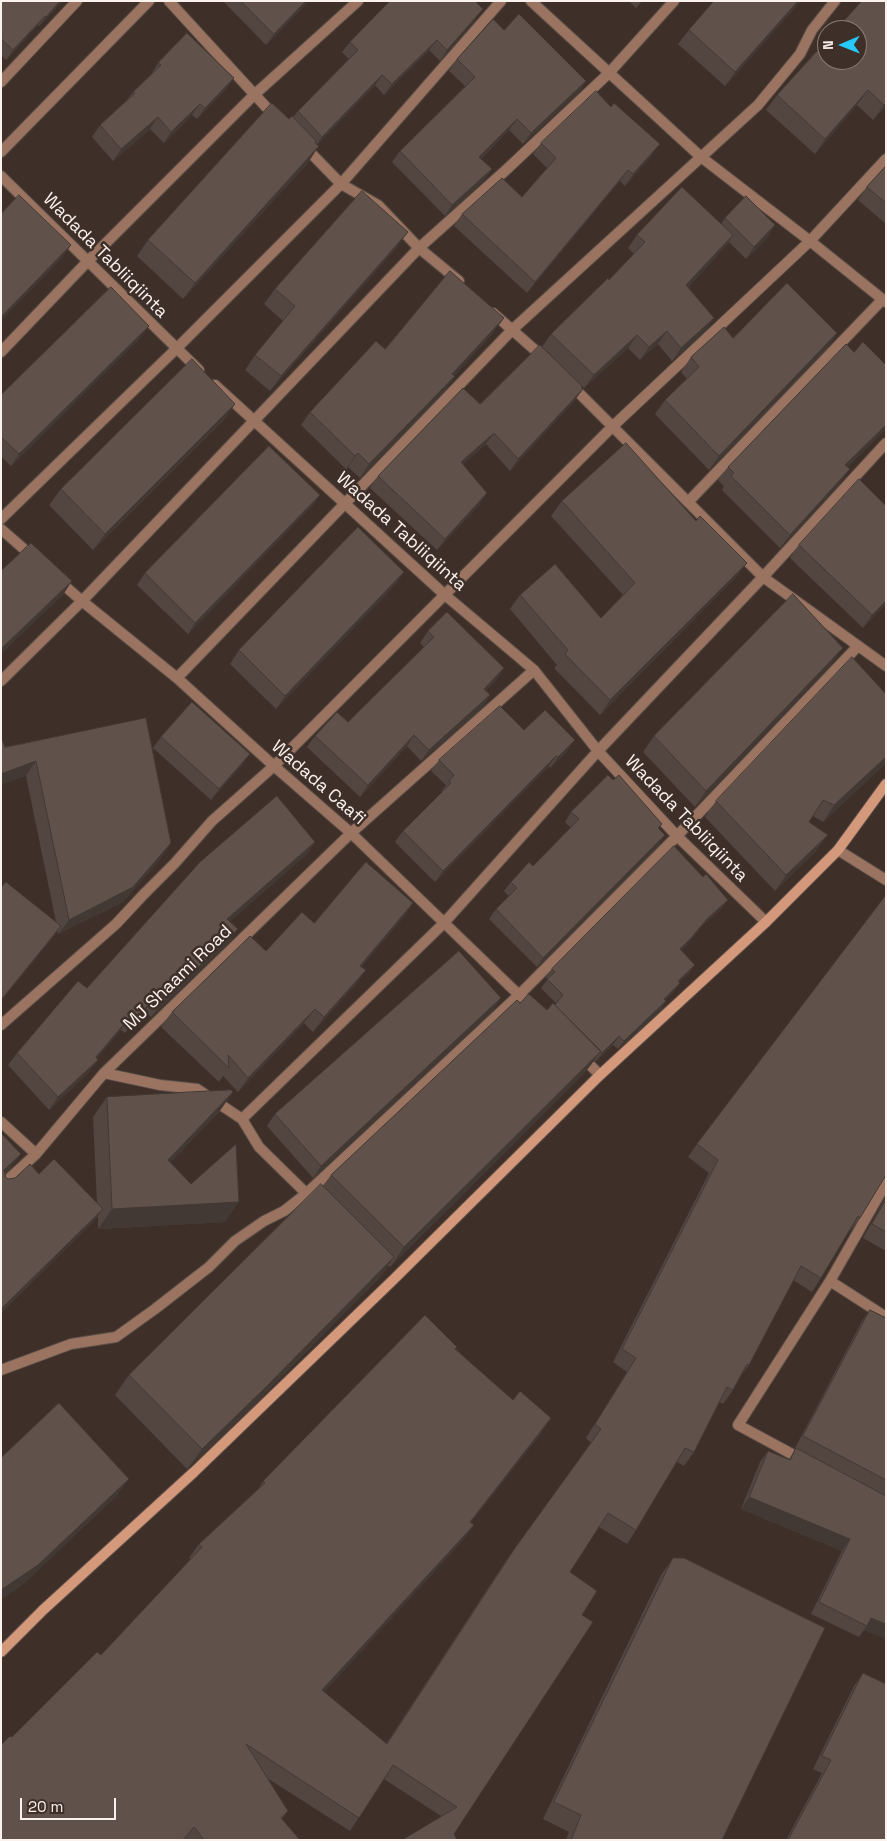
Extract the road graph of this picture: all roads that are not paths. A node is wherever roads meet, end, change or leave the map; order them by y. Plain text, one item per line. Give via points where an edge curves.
1 (77, 1) edge
2 (149, 1) edge
3 (169, 1) edge
4 (358, 1) edge
5 (501, 1) edge
6 (530, 1) edge
7 (674, 1) edge
8 (835, 1) edge
9 (608, 73) junction
10 (1, 82) edge
11 (254, 95) junction
12 (288, 129) edge
13 (301, 143) edge
14 (1, 152) edge
15 (701, 157) junction
16 (886, 159) edge
17 (1, 176) edge
18 (341, 184) junction
19 (810, 240) junction
20 (419, 248) junction
21 (88, 260) junction
22 (465, 286) edge
23 (884, 301) edge
24 (486, 305) edge
25 (512, 330) junction
26 (176, 349) junction
27 (1, 352) edge
28 (553, 366) edge
29 (566, 380) edge
30 (255, 421) junction
31 (612, 427) junction
32 (886, 443) edge
33 (688, 502) junction
34 (345, 504) junction
35 (1, 519) edge
36 (1, 528) edge
37 (38, 562) edge
38 (53, 575) edge
39 (763, 577) junction
40 (445, 595) junction
41 (82, 602) junction
42 (858, 646) junction
43 (886, 666) edge
44 (534, 670) junction
45 (177, 678) junction
46 (1, 681) edge
47 (598, 751) junction
48 (274, 766) junction
49 (886, 784) edge
50 (351, 833) junction
51 (677, 836) junction
52 (838, 850) junction
53 (886, 880) edge
54 (766, 922) junction
55 (443, 924) junction
56 (518, 995) junction
57 (531, 1005) edge
58 (1, 1025) edge
59 (572, 1047) edge
60 (104, 1073) junction
61 (600, 1075) junction
62 (242, 1120) junction
63 (1, 1122) edge
64 (36, 1154) junction
65 (886, 1183) edge
66 (1, 1186) edge
67 (307, 1194) junction
68 (318, 1205) edge
69 (830, 1281) junction
70 (886, 1318) edge
71 (1, 1370) edge
72 (816, 1467) edge
73 (1, 1652) edge

1 - 10 street
2 - 14 street
3 - 11 street
4 - 11 street
5 - 18 street
6 - 9 street
7 - 9 street
8 - 15 street via 812,30 800,54 758,105
9 - 15 street
9 - 20 street
11 - 12 street
11 - 21 street
13 - 18 street
15 - 19 street
15 - 25 street
16 - 19 street
17 - 21 street, Wadada Tabliiqiinta
18 - 20 street via 378,205
18 - 26 street
19 - 23 street
19 - 31 street
20 - 22 street
20 - 30 street
21 - 26 street, Wadada Tabliiqiinta
21 - 27 street
23 - 33 street
24 - 25 street
25 - 28 street
25 - 34 street
26 - 30 street, Wadada Tabliiqiinta
26 - 35 street
29 - 31 street
30 - 34 street, Wadada Tabliiqiinta
30 - 41 street
31 - 33 street
31 - 40 street
32 - 39 street
33 - 39 street
34 - 40 street, Wadada Tabliiqiinta
34 - 45 street
36 - 37 street
38 - 41 street, Wadada Caafi
39 - 42 street
39 - 47 street
40 - 44 street, Wadada Tabliiqiinta
40 - 48 street
41 - 45 street, Wadada Caafi
41 - 46 street
42 - 43 street
42 - 51 street
44 - 47 street, Wadada Tabliiqiinta
44 - 50 street, MJ Shaami Road
45 - 48 street, Wadada Caafi
47 - 51 street, Wadada Tabliiqiinta
47 - 55 street
48 - 50 street, Wadada Caafi
48 - 58 street via 212,821 116,924
49 - 52 main road
50 - 55 street, Wadada Caafi
50 - 60 street, MJ Shaami Road
51 - 54 street, Wadada Tabliiqiinta
51 - 56 street
52 - 53 street
52 - 54 main road
54 - 61 main road
55 - 56 street, Wadada Caafi
55 - 62 street
56 - 57 street, Wadada Caafi
56 - 67 street
59 - 61 street
60 - 62 street via 197,1089
60 - 64 street, MJ Shaami Road
61 - 73 main road via 390,1276 194,1472
62 - 67 street via 260,1147
63 - 64 street
64 - 66 street, MJ Shaami Road
65 - 69 street
67 - 68 street
67 - 71 street via 235,1241 209,1267 116,1337 72,1344
69 - 70 street
69 - 72 street via 738,1425

